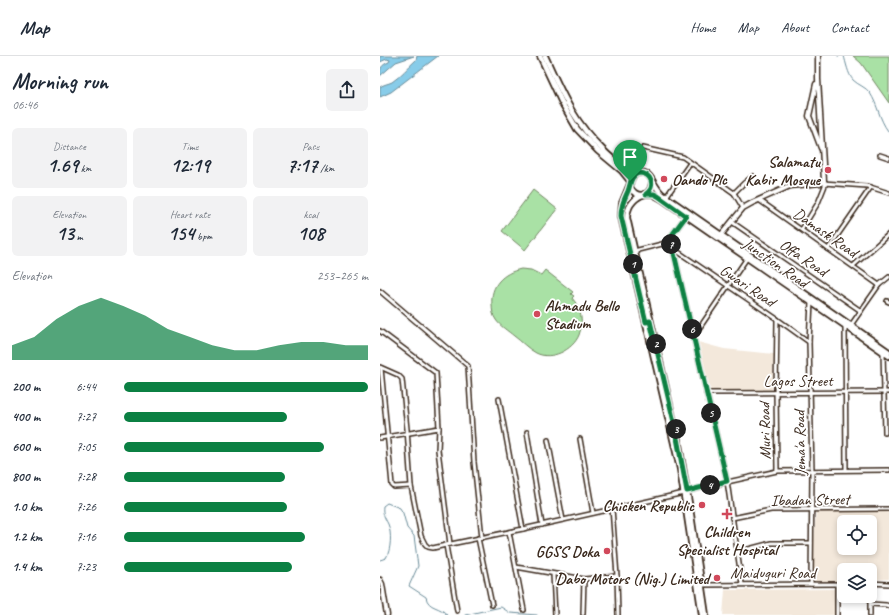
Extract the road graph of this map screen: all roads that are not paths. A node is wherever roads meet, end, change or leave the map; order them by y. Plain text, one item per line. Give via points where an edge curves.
1 (540, 56) edge
2 (545, 56) edge
3 (818, 56) edge
4 (818, 79) junction
5 (643, 148) dead end
6 (823, 152) junction
7 (880, 155) dead end
8 (889, 158) edge
9 (690, 163) junction
10 (639, 173) junction
11 (753, 176) dead end
12 (630, 182) junction
13 (652, 182) junction
14 (824, 183) junction
15 (871, 187) junction
16 (734, 193) junction
17 (889, 193) edge
18 (644, 194) junction
19 (666, 197) junction
20 (759, 200) junction
21 (743, 208) junction
22 (686, 216) junction
23 (732, 222) junction
24 (802, 229) junction
25 (889, 234) edge
26 (721, 235) junction
27 (670, 242) junction
28 (673, 249) junction
29 (828, 249) junction
30 (634, 251) junction
31 (747, 258) junction
32 (853, 266) junction
33 (889, 277) edge
34 (879, 285) junction
35 (727, 286) junction
36 (380, 292) edge
37 (811, 302) junction
38 (861, 311) junction
39 (776, 319) junction
40 (648, 321) junction
41 (851, 325) junction
42 (845, 326) junction
43 (380, 331) edge
44 (694, 336) junction
45 (809, 342) junction
46 (883, 352) junction
47 (889, 352) edge
48 (889, 356) edge
49 (381, 368) edge
50 (776, 392) junction
51 (810, 392) junction
52 (846, 392) junction
53 (883, 392) junction
54 (889, 392) edge
55 (706, 393) junction
56 (499, 399) dead end
57 (439, 428) junction
58 (527, 432) dead end
59 (885, 433) dead end
60 (408, 434) junction
61 (387, 436) junction
62 (380, 438) edge
63 (580, 439) dead end
64 (548, 440) dead end
65 (846, 470) junction
66 (889, 470) edge
67 (777, 471) junction
68 (812, 471) junction
69 (727, 481) junction
70 (411, 486) junction
71 (685, 492) junction
72 (612, 508) junction
73 (889, 509) edge
74 (811, 510) junction
75 (593, 513) junction
76 (732, 518) junction
77 (563, 520) junction
78 (542, 525) junction
79 (523, 529) junction
80 (509, 532) junction
81 (480, 538) junction
82 (811, 543) junction
83 (450, 544) junction
84 (446, 545) junction
85 (737, 552) junction
86 (516, 567) junction
87 (553, 574) junction
88 (617, 576) junction
89 (584, 578) junction
90 (380, 580) edge
91 (877, 583) edge
92 (742, 584) junction
93 (811, 584) junction
94 (837, 584) edge
95 (889, 584) edge
96 (702, 585) junction
97 (837, 603) edge
98 (871, 604) joint
99 (492, 605) dead end
100 (889, 606) edge
101 (524, 610) dead end
102 (457, 611) dead end
103 (583, 614) dead end
104 (387, 615) edge
105 (555, 615) edge
106 (618, 615) edge
107 (702, 615) edge
108 (706, 615) edge
109 (837, 615) edge
110 (870, 615) edge

1 - 12 main road via 577,128
2 - 10 main road via 572,113 588,135 617,163
3 - 4 street
4 - 6 street
4 - 6 street via 810,116
5 - 9 street via 674,154
6 - 14 street
7 - 8 street
9 - 16 street
9 - 19 street
10 - 12 main road via 634,175
10 - 13 main road via 646,174
11 - 16 street
12 - 18 main road via 632,191
12 - 40 main road via 622,203 621,216
13 - 18 main road via 651,189
13 - 19 main road, Junction Road
14 - 15 street
14 - 20 street via 790,186
14 - 24 street via 818,203
15 - 17 street
15 - 29 street
16 - 21 street
18 - 22 main road, Junction Road via 658,196
18 - 30 main road via 632,202 627,214
19 - 26 main road, Junction Road
20 - 21 street
20 - 24 street, Damask Road
21 - 23 street
22 - 27 street
22 - 31 main road, Junction Road
23 - 26 street
23 - 38 street, Offa Road
24 - 29 street, Damask Road
25 - 32 street
26 - 41 main road, Junction Road
27 - 28 street
27 - 30 street
28 - 35 street, Gwari Road
28 - 44 street
29 - 32 street, Damask Road
30 - 40 main road
31 - 35 street
31 - 37 main road, Junction Road
32 - 34 street, Damask Road
33 - 34 street
34 - 38 street
35 - 39 street, Gwari Road
35 - 44 street
36 - 81 street via 468,366
37 - 42 main road, Junction Road
37 - 45 street, Jema'a Road
38 - 41 street
39 - 45 street, Gwari Road
39 - 50 street, Muri Road
40 - 71 main road
41 - 47 main road, Junction Road
42 - 46 main road, Junction Road
42 - 52 street
43 - 57 street via 436,373
44 - 55 street
45 - 51 street, Jema'a Road
46 - 48 main road, Junction Road
46 - 53 street
49 - 60 street via 402,379
49 - 61 street
50 - 51 street, Lagos Street
50 - 55 street, Lagos Street
50 - 67 street, Muri Road
51 - 52 street, Lagos Street
51 - 68 street, Jema'a Road
52 - 53 street, Lagos Street
52 - 65 street
53 - 54 street, Lagos Street
53 - 59 street
55 - 69 street
56 - 79 street
57 - 60 street
57 - 83 street via 438,450
58 - 78 street
60 - 61 street
60 - 70 street
61 - 62 street
61 - 70 street via 392,485 397,488
63 - 75 street
64 - 77 street
65 - 66 street
65 - 68 street
67 - 68 street
67 - 69 street
68 - 74 street, Jema'a Road
69 - 71 street
69 - 76 street
70 - 84 street via 421,536 425,544 433,548
71 - 72 street
71 - 96 main road
71 - 107 main road
72 - 75 street
72 - 88 street
73 - 74 street, Ibadan Street
74 - 76 street, Ibadan Street via 771,510
74 - 82 street, Jema'a Road
75 - 77 street
76 - 85 street
77 - 78 street
78 - 79 street
79 - 80 street
80 - 81 street
80 - 86 street
81 - 83 street
81 - 99 street
82 - 85 street via 775,542
82 - 93 street, Jema'a Road
83 - 84 street
84 - 102 street
85 - 92 street
86 - 87 street
86 - 101 street
87 - 89 street
87 - 105 street
88 - 89 street
88 - 106 street
89 - 103 street
90 - 104 street
91 - 95 street
92 - 93 street, Maiduguri Road
92 - 96 street, Maiduguri Road
93 - 94 street, Maiduguri Road
96 - 108 main road
97 - 109 street
98 - 100 street
98 - 110 street

